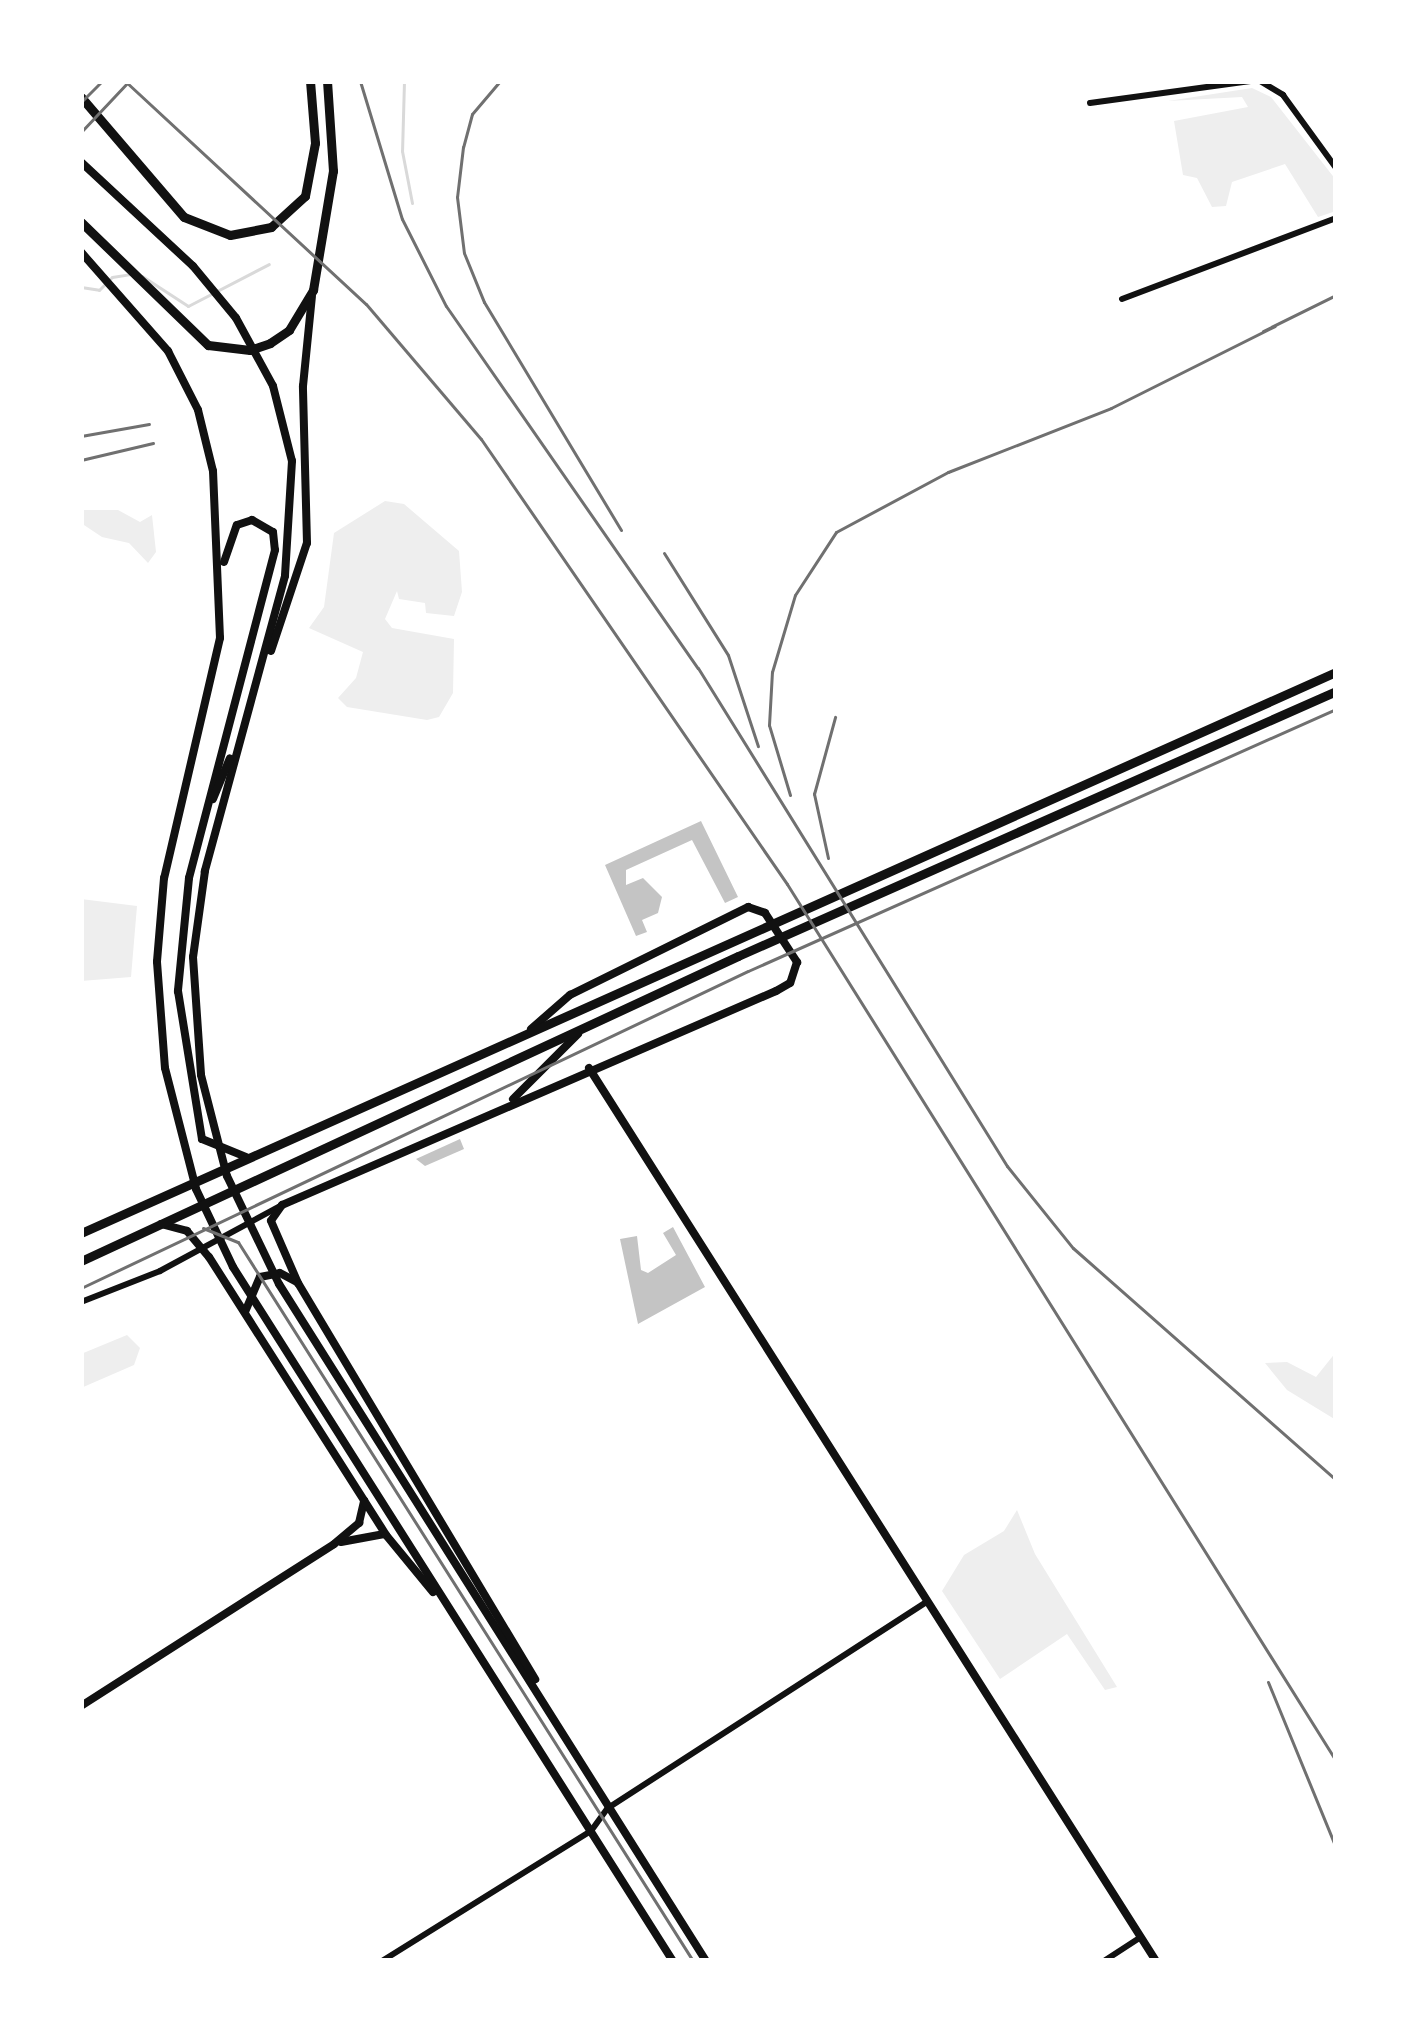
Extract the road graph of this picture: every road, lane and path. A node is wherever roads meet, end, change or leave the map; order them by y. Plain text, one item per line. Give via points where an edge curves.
1 (310, 81) edge
2 (327, 81) edge
3 (1251, 81) edge
4 (1260, 81) edge
5 (81, 97) edge
6 (1090, 103) dead end
7 (81, 162) edge
8 (1336, 168) edge
9 (1336, 218) edge
10 (81, 222) edge
11 (81, 252) edge
12 (313, 288) junction
13 (1122, 298) dead end
14 (222, 582) junction
15 (260, 672) junction
16 (1336, 672) edge
17 (1336, 691) edge
18 (242, 731) junction
19 (200, 828) junction
20 (591, 1024) junction
21 (530, 1030) junction
22 (589, 1068) junction
23 (502, 1107) junction
24 (249, 1157) junction
25 (283, 1204) junction
26 (160, 1224) junction
27 (81, 1234) edge
28 (201, 1246) junction
29 (81, 1261) edge
30 (298, 1283) junction
31 (81, 1302) edge
32 (245, 1316) junction
33 (364, 1501) junction
34 (386, 1535) junction
35 (334, 1544) junction
36 (411, 1550) junction
37 (402, 1556) junction
38 (926, 1602) junction
39 (452, 1613) junction
40 (81, 1706) edge
41 (553, 1717) junction
42 (608, 1808) junction
43 (591, 1831) junction
44 (1141, 1937) junction
45 (382, 1961) edge
46 (673, 1961) edge
47 (706, 1961) edge
48 (1104, 1961) edge
49 (1156, 1961) edge

1 - 5 main road via 315,143 305,196 271,226 230,235 184,217
2 - 12 main road via 333,171
3 - 6 street
4 - 8 street via 1282,95
7 - 15 main road via 193,266 250,341 284,420 294,496 285,576
9 - 13 street
10 - 12 main road via 208,345 250,350 289,330
11 - 14 main road via 168,351 206,439
12 - 15 main road via 302,572
14 - 19 main road via 230,532 252,520 268,528 275,550
14 - 36 main road via 213,681 158,922 165,1068 196,1189 233,1267
15 - 18 main road
16 - 21 main road
17 - 20 main road
18 - 19 main road
18 - 41 main road via 196,922 195,1030 226,1176 257,1245
19 - 24 main road via 179,956 183,1052 202,1139
20 - 23 main road
20 - 26 main road
21 - 22 main road via 606,975 748,907 765,914 797,962 790,982
21 - 24 main road
22 - 23 main road
22 - 38 main road
23 - 25 main road
24 - 27 main road
25 - 28 street
25 - 30 main road via 270,1229
26 - 28 main road via 187,1231
26 - 29 main road
28 - 31 street
28 - 32 main road
30 - 32 main road via 280,1273 260,1277
30 - 41 main road via 471,1564
32 - 33 main road
33 - 34 main road
33 - 35 main road via 359,1523
34 - 35 main road
34 - 37 main road
35 - 40 main road
36 - 37 main road
36 - 39 main road
37 - 39 main road
38 - 42 street
38 - 44 main road
39 - 43 main road
41 - 42 main road
42 - 43 street
42 - 47 main road
43 - 45 street
43 - 46 main road
44 - 48 street
44 - 49 main road

